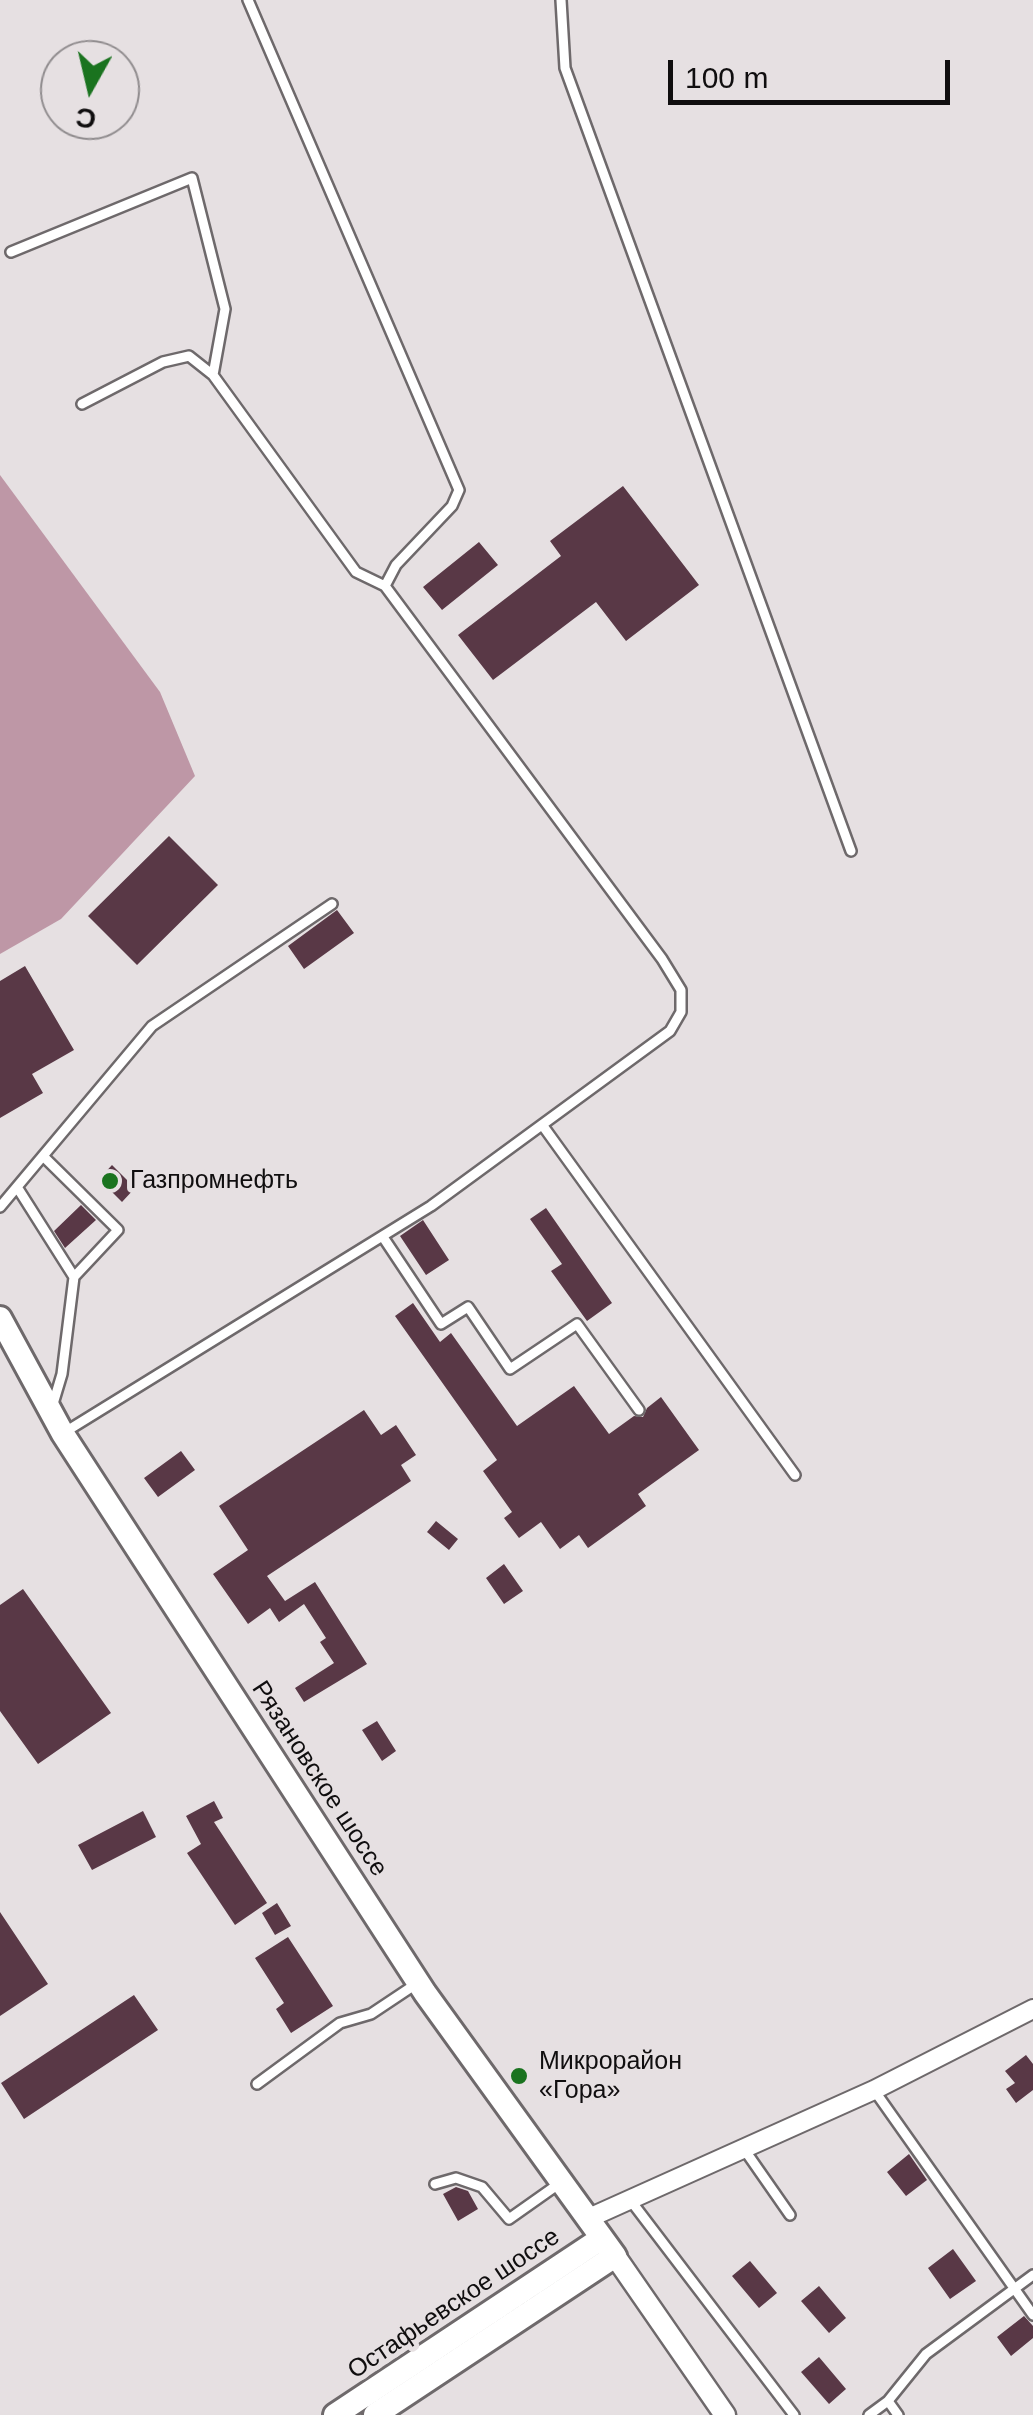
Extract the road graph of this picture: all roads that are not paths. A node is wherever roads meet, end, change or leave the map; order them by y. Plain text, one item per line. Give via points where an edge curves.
1 (248, 0) edge
2 (562, 0) edge
3 (10, 252) dead end
4 (213, 376) junction
5 (82, 404) dead end
6 (385, 586) junction
7 (851, 851) dead end
8 (332, 904) dead end
9 (542, 1126) junction
10 (42, 1156) junction
11 (17, 1187) junction
12 (0, 1207) edge
13 (383, 1237) junction
14 (74, 1277) junction
15 (0, 1318) edge
16 (638, 1410) dead end
17 (51, 1412) junction
18 (62, 1434) junction
19 (795, 1476) dead end
20 (418, 1982) junction
21 (1033, 2009) edge
22 (257, 2084) dead end
23 (874, 2090) junction
24 (744, 2149) junction
25 (562, 2182) junction
26 (435, 2184) dead end
27 (631, 2201) junction
28 (790, 2215) dead end
29 (588, 2218) junction
30 (609, 2247) junction
31 (1033, 2275) edge
32 (1012, 2288) junction
33 (1033, 2315) edge
34 (888, 2402) junction
35 (335, 2415) edge
36 (375, 2415) edge
37 (725, 2415) edge
38 (794, 2415) edge
39 (869, 2415) edge
40 (898, 2415) edge

1 - 6 lane via 459,490
2 - 7 lane via 564,68
3 - 4 lane via 192,178 225,309
4 - 5 lane via 189,356 163,362
4 - 6 lane via 356,572
6 - 9 lane via 681,990 681,1012 670,1031
8 - 10 lane via 152,1026
9 - 13 lane
9 - 19 lane
10 - 11 lane
10 - 14 lane via 118,1230
11 - 12 lane
11 - 14 lane
13 - 16 lane via 441,1324 468,1308 510,1368 576,1324
13 - 18 lane
14 - 17 lane
15 - 17 main road, Рязановское шоссе
17 - 18 main road, Рязановское шоссе
18 - 20 main road, Рязановское шоссе
20 - 22 lane via 371,2014 340,2024
20 - 25 main road, Рязановское шоссе
21 - 23 street
23 - 24 street
23 - 32 lane
24 - 27 street
24 - 28 lane
25 - 26 lane via 509,2218 482,2187 456,2178
25 - 29 main road, Рязановское шоссе
27 - 29 street
27 - 38 lane
29 - 30 main road, Рязановское шоссе
30 - 35 main road, Остафьевское шоссе
30 - 36 main road, Остафьевское шоссе
30 - 37 street
31 - 32 lane
32 - 33 lane
32 - 34 lane via 926,2354
34 - 39 lane
34 - 40 lane

